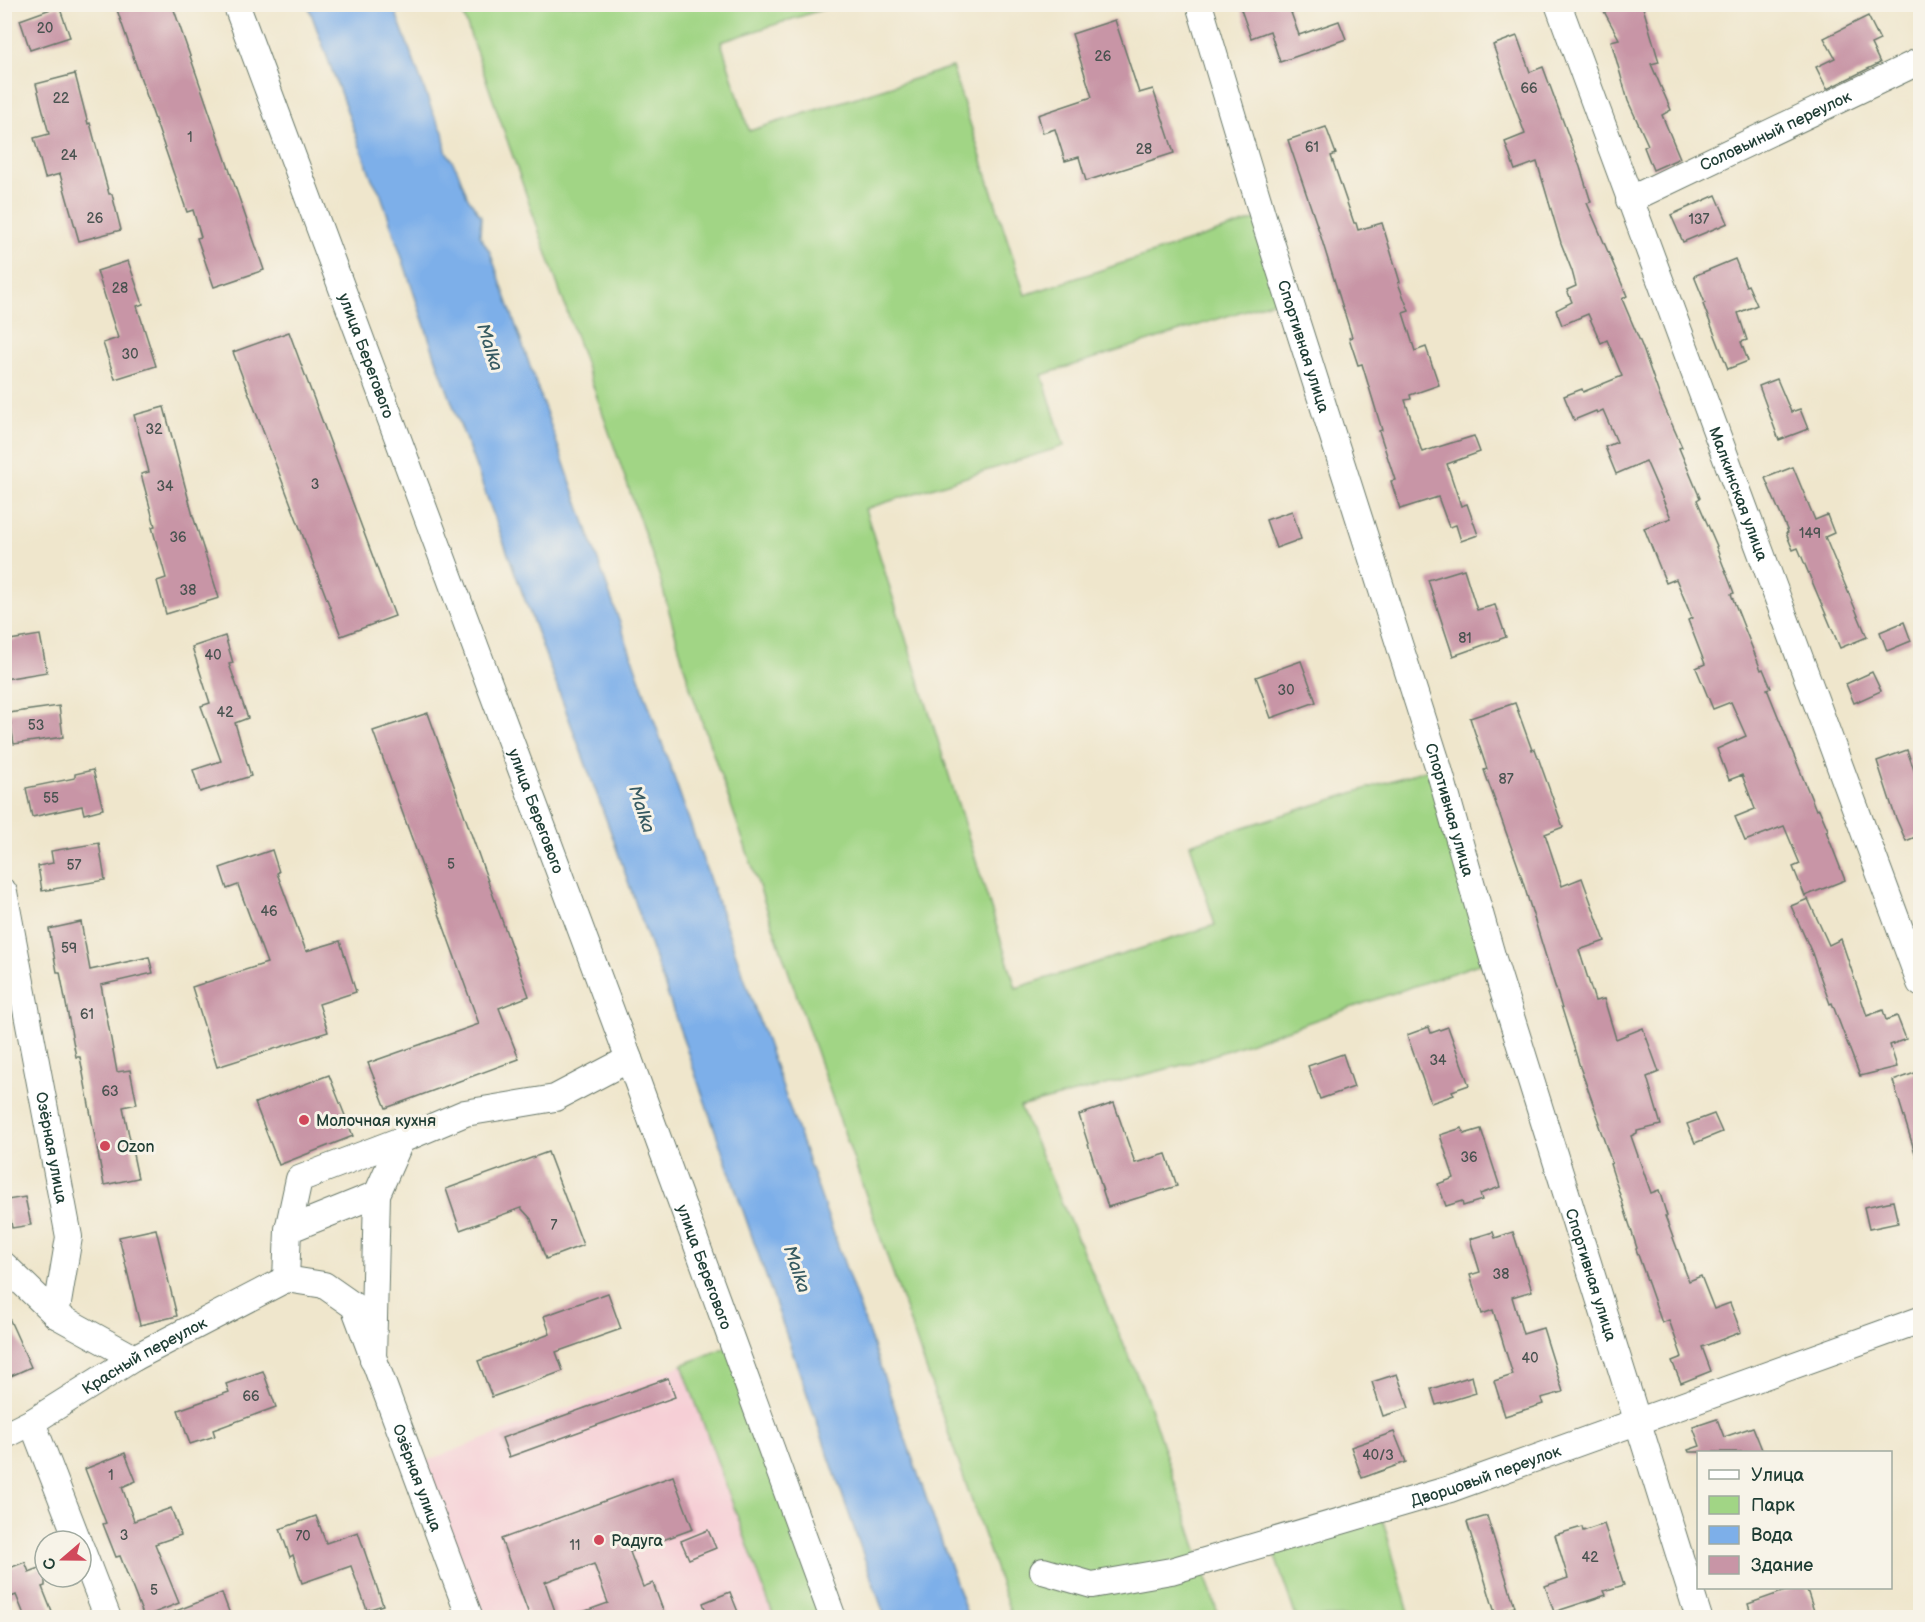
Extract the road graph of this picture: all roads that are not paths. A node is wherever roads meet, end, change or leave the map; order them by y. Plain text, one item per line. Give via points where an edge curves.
1 (236, 4) edge
2 (1199, 4) edge
3 (1558, 4) edge
4 (1920, 62) edge
5 (1629, 200) junction
6 (4, 892) edge
7 (1920, 983) edge
8 (629, 1059) junction
9 (401, 1140) junction
10 (377, 1194) junction
11 (288, 1230) junction
12 (4, 1264) edge
13 (286, 1279) junction
14 (56, 1315) junction
15 (1920, 1320) edge
16 (134, 1358) junction
17 (373, 1360) junction
18 (32, 1422) junction
19 (1638, 1422) junction
20 (4, 1436) edge
21 (73, 1529) edge
22 (1043, 1571) dead end
23 (93, 1579) edge
24 (108, 1617) edge
25 (470, 1617) edge
26 (833, 1617) edge
27 (1700, 1617) edge

1 - 8 street, улица Берегового
2 - 19 street, Спортивная улица
3 - 5 street, Малкинская улица
4 - 5 street, Соловьиный переулок
5 - 7 street, Малкинская улица
6 - 14 street, Озёрная улица via 69,1237
8 - 9 street via 555,1098 465,1113
8 - 26 street, улица Берегового
9 - 10 street
9 - 11 street via 299,1179
10 - 11 street
10 - 17 street
11 - 13 street
12 - 14 street
13 - 16 street, Красный переулок
13 - 17 street, Озёрная улица via 324,1285 354,1306
14 - 16 street
15 - 19 street, Дворцовый переулок
16 - 18 street, Красный переулок
17 - 25 street, Озёрная улица
18 - 20 street, Красный переулок
18 - 21 street
19 - 22 street, Дворцовый переулок via 1449,1489 1171,1571 1092,1585
19 - 27 street, Спортивная улица
23 - 24 street

